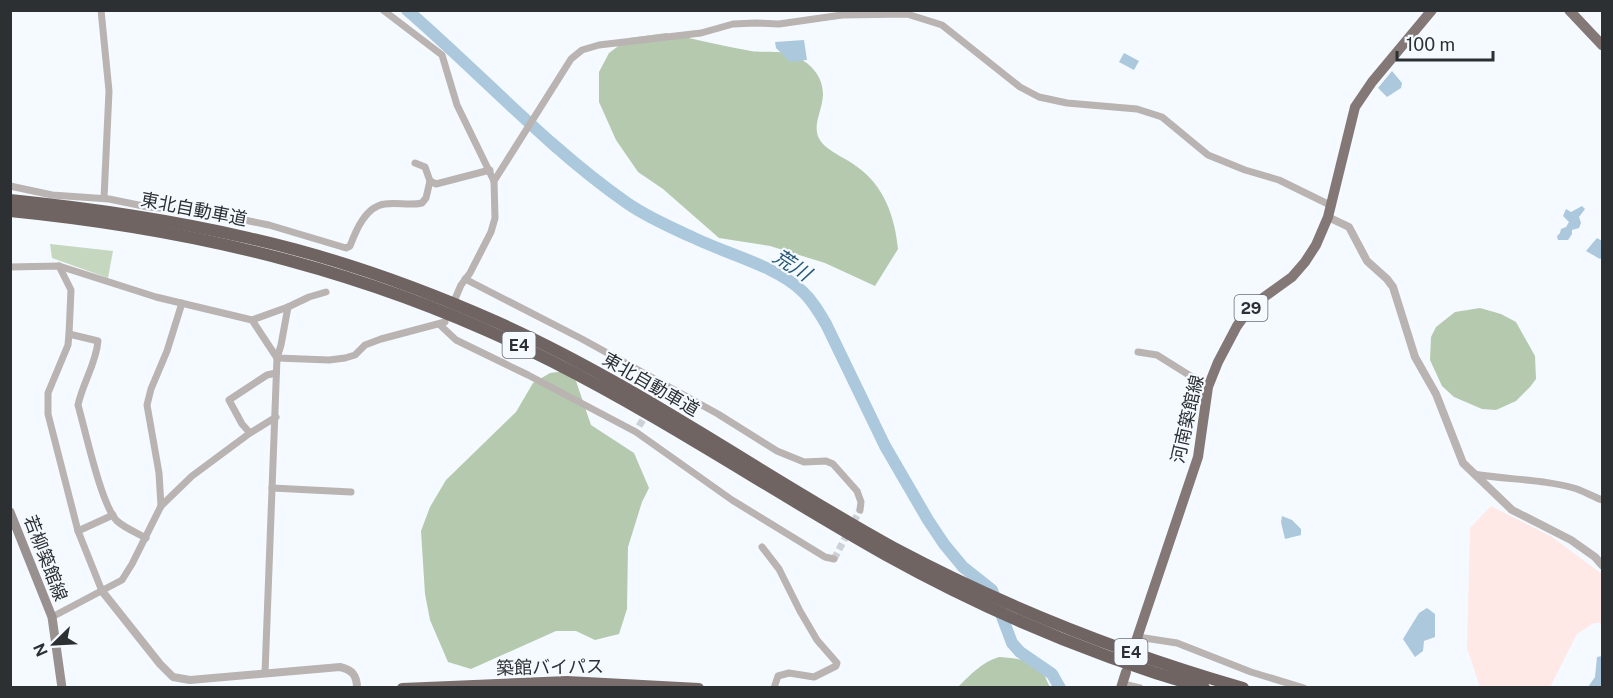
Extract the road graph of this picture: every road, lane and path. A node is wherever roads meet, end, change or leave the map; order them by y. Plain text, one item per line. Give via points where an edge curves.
1 (101, 10) edge
2 (383, 10) edge
3 (1432, 10) edge
4 (1569, 10) edge
5 (1602, 45) edge
6 (415, 163) dead end
7 (490, 170) junction
8 (496, 179) junction
9 (430, 181) junction
10 (10, 186) edge
11 (104, 198) junction
12 (10, 200) edge
13 (1330, 205) junction
14 (10, 212) edge
15 (1328, 217) junction
16 (59, 266) junction
17 (10, 267) edge
18 (465, 279) junction
19 (326, 292) dead end
20 (455, 299) dead end
21 (182, 303) junction
22 (288, 307) junction
23 (252, 320) junction
24 (69, 334) junction
25 (1138, 352) dead end
26 (277, 358) junction
27 (276, 373) junction
28 (666, 385) junction
29 (1208, 387) junction
30 (659, 394) tunnel mouth
31 (276, 417) junction
32 (250, 433) junction
33 (1474, 474) junction
34 (272, 488) junction
35 (351, 492) dead end
36 (1602, 500) edge
37 (161, 507) junction
38 (860, 510) dead end
39 (10, 512) edge
40 (113, 515) junction
41 (78, 531) junction
42 (146, 538) junction
43 (762, 547) dead end
44 (834, 559) dead end
45 (1602, 565) edge
46 (102, 591) junction
47 (52, 617) junction
48 (1136, 640) joint
49 (1126, 672) dead end
50 (266, 673) junction
51 (1122, 686) edge
52 (62, 687) edge
53 (357, 687) edge
54 (402, 687) edge
55 (699, 687) edge
56 (774, 687) edge
57 (1140, 687) edge
58 (1204, 687) edge
59 (1243, 687) edge
60 (1304, 687) edge

1 - 11 street via 109,91
2 - 7 street via 442,56 458,105
3 - 13 main road, 河南築館線 / 29 via 1371,82 1355,107
4 - 5 main road
6 - 9 street via 425,167
7 - 8 street
7 - 9 street via 436,184
8 - 13 street via 571,59 582,50 707,32 733,24 907,14 942,25 1020,87 1039,97 1066,104 1137,109 1162,117 1208,155 1279,180
8 - 18 street via 491,232
9 - 11 street via 422,203 376,206 346,248 243,219
10 - 11 street via 52,195
12 - 59 highway, 東北自動車道 / E4 via 136,216 252,238 438,297 610,379 892,547 975,588 1118,647
13 - 15 main road, 河南築館線 / 29
14 - 58 highway, 東北自動車道 / E4 via 135,228 250,250 309,265 436,308 597,385 888,556 980,603 1115,658
15 - 29 main road, 河南築館線 / 29 via 1305,262 1247,312 1237,326
15 - 33 street via 1349,227 1367,261 1392,287 1415,357 1436,394 1460,457
16 - 17 street
16 - 21 street
16 - 24 street via 71,290
18 - 20 street
18 - 28 street
19 - 22 street
21 - 23 street
21 - 37 street via 147,405
22 - 23 street
22 - 26 street
23 - 26 street
24 - 40 street via 98,341 78,405 101,488
24 - 41 street via 48,393 48,414
25 - 29 street via 1157,356
26 - 27 street
26 - 44 street via 345,358 381,339 442,323 456,340 638,429 732,500
27 - 31 street
27 - 32 street via 228,400
28 - 30 street
28 - 38 street via 794,459 833,464 857,491
29 - 48 main road, 河南築館線 / 29 via 1198,457
31 - 32 street
31 - 34 street
32 - 37 street via 192,476
33 - 36 street via 1568,487
33 - 45 street via 1512,510 1571,540
34 - 35 street
34 - 50 street
37 - 42 street
39 - 47 main road, 若柳築館線
40 - 41 street
40 - 42 street
41 - 46 street
42 - 46 street via 122,579
43 - 56 street via 780,569 817,640 837,663 814,677 784,673 778,676
46 - 47 street
46 - 50 street via 173,677 190,680
47 - 52 main road, 若柳築館線
48 - 60 street via 1177,643 1251,672
49 - 51 main road
50 - 53 street via 340,667 354,673
51 - 57 street
54 - 55 highway, 築館バイパス via 567,681

